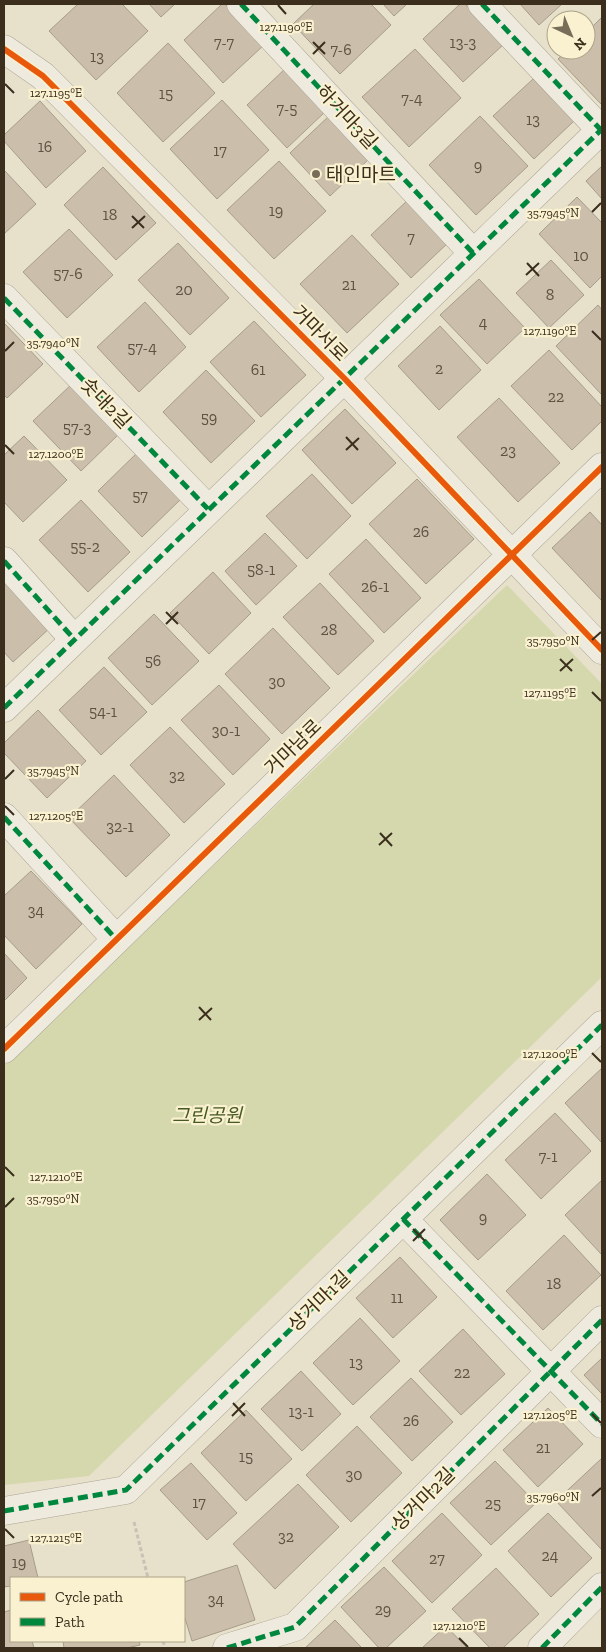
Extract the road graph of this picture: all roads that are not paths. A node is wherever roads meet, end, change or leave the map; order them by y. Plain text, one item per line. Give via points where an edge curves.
1 (241, 4) edge
2 (482, 4) edge
3 (4, 49) edge
4 (602, 129) edge
5 (473, 253) junction
6 (4, 298) edge
7 (344, 378) junction
8 (602, 467) edge
9 (208, 509) junction
10 (513, 554) junction
11 (4, 561) edge
12 (74, 639) junction
13 (602, 650) edge
14 (4, 708) edge
15 (4, 817) edge
16 (116, 939) junction
17 (602, 1025) edge
18 (4, 1048) edge
19 (403, 1220) junction
20 (602, 1320) edge
21 (551, 1372) junction
22 (602, 1424) edge
23 (4, 1512) edge
24 (602, 1587) edge
25 (227, 1648) edge
26 (542, 1648) edge

1 - 5 street, 하거마3길
2 - 4 street
3 - 7 street, 거마서로 via 43,76
4 - 5 street
5 - 7 street
6 - 9 street, 솟대2길
7 - 9 street
7 - 10 street, 거마서로
8 - 10 street, 거마남로
9 - 12 street
10 - 13 street, 거마서로
10 - 16 street, 거마남로
11 - 12 street
12 - 14 street
15 - 16 street
16 - 18 street, 거마남로
17 - 19 street, 상거마1길
19 - 21 street
19 - 23 street, 상거마1길 via 126,1490
20 - 21 street, 상거마2길
21 - 22 street
21 - 25 street, 상거마2길 via 295,1627
24 - 26 street

